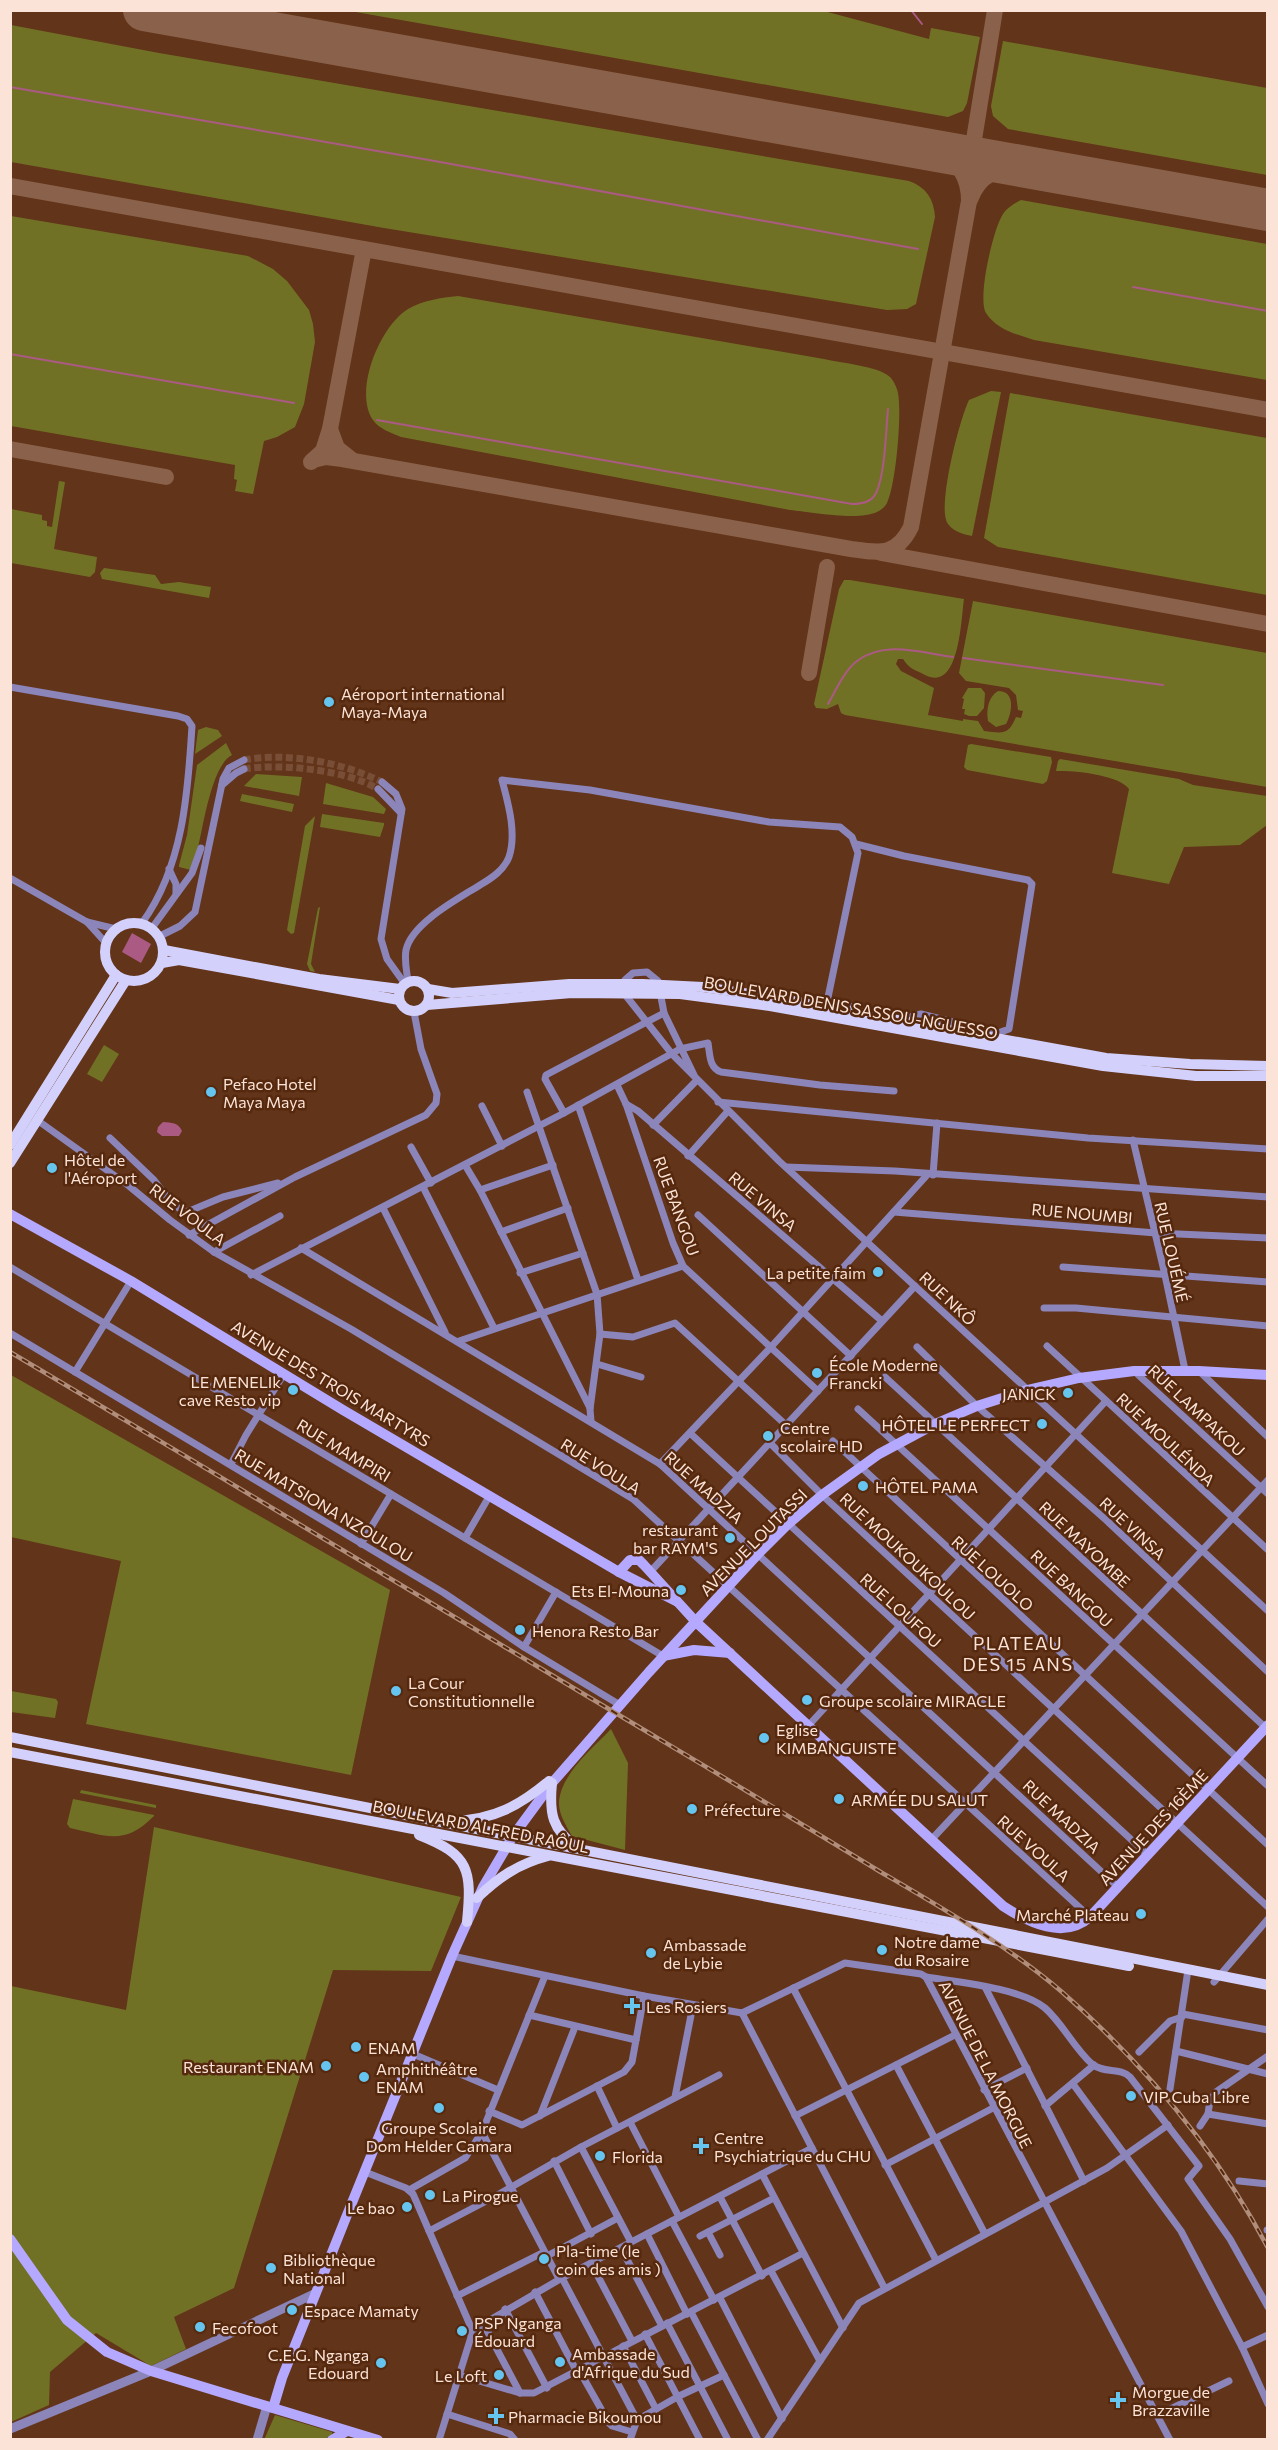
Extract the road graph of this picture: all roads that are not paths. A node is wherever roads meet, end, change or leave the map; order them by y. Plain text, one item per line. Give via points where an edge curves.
1 (10, 687) edge
2 (244, 760) tunnel mouth
3 (244, 769) tunnel mouth
4 (380, 786) tunnel mouth
5 (220, 787) junction
6 (856, 844) junction
7 (201, 848) dead end
8 (169, 869) junction
9 (10, 878) edge
10 (176, 894) junction
11 (87, 922) junction
12 (116, 929) junction
13 (151, 929) junction
14 (106, 944) junction
15 (164, 950) junction
16 (162, 963) junction
17 (121, 977) junction
18 (623, 988) junction
19 (403, 989) junction
20 (428, 989) junction
21 (659, 989) junction
22 (827, 1004) junction
23 (427, 1005) junction
24 (414, 1012) junction
25 (664, 1013) junction
26 (910, 1020) junction
27 (648, 1021) junction
28 (680, 1049) junction
29 (672, 1054) junction
30 (1268, 1066) edge
31 (1268, 1076) edge
32 (696, 1078) junction
33 (617, 1085) junction
34 (894, 1091) dead end
35 (527, 1092) dead end
36 (718, 1102) junction
37 (626, 1104) junction
38 (482, 1106) dead end
39 (578, 1106) junction
40 (728, 1112) junction
41 (564, 1113) junction
42 (37, 1119) junction
43 (937, 1123) junction
44 (539, 1125) junction
45 (653, 1125) junction
46 (110, 1138) dead end
47 (1133, 1140) junction
48 (10, 1145) edge
49 (502, 1146) junction
50 (411, 1147) dead end
51 (1268, 1149) edge
52 (688, 1156) junction
53 (10, 1163) edge
54 (465, 1165) junction
55 (553, 1165) junction
56 (786, 1167) junction
57 (931, 1174) junction
58 (288, 1181) junction
59 (431, 1183) junction
60 (423, 1187) junction
61 (1143, 1188) junction
62 (480, 1190) junction
63 (1268, 1197) edge
64 (383, 1208) junction
65 (568, 1208) junction
66 (894, 1212) junction
67 (10, 1213) edge
68 (698, 1215) dead end
69 (280, 1216) dead end
70 (501, 1232) junction
71 (1156, 1233) junction
72 (189, 1234) junction
73 (1268, 1238) edge
74 (867, 1241) junction
75 (301, 1248) junction
76 (214, 1252) junction
77 (583, 1253) junction
78 (683, 1266) junction
79 (10, 1267) edge
80 (1063, 1267) dead end
81 (520, 1273) junction
82 (251, 1275) junction
83 (1165, 1275) junction
84 (833, 1278) junction
85 (639, 1280) junction
86 (131, 1281) junction
87 (1268, 1282) edge
88 (915, 1286) junction
89 (597, 1294) junction
90 (1044, 1308) dead end
91 (802, 1312) junction
92 (541, 1313) junction
93 (1174, 1319) junction
94 (882, 1321) junction
95 (106, 1324) junction
96 (1268, 1326) edge
97 (494, 1328) junction
98 (10, 1333) edge
99 (446, 1333) junction
100 (600, 1334) junction
101 (459, 1341) junction
102 (1047, 1346) dead end
103 (771, 1347) junction
104 (917, 1347) dead end
105 (851, 1356) junction
106 (597, 1365) junction
107 (1185, 1370) junction
108 (1134, 1371) junction
109 (1199, 1371) junction
110 (75, 1372) junction
111 (284, 1374) junction
112 (1268, 1375) edge
113 (641, 1377) dead end
114 (885, 1377) dead end
115 (1079, 1378) junction
116 (738, 1382) junction
117 (1026, 1390) junction
118 (819, 1391) junction
119 (1105, 1402) junction
120 (977, 1406) junction
121 (590, 1409) junction
122 (858, 1409) dead end
123 (260, 1416) junction
124 (591, 1421) junction
125 (935, 1424) junction
126 (787, 1426) junction
127 (691, 1434) junction
128 (1075, 1435) junction
129 (1268, 1437) edge
130 (833, 1441) dead end
131 (770, 1443) junction
132 (895, 1444) junction
133 (231, 1464) junction
134 (660, 1464) junction
135 (860, 1467) junction
136 (1045, 1467) junction
137 (737, 1476) junction
138 (1268, 1480) edge
139 (1261, 1488) junction
140 (391, 1494) junction
141 (1268, 1494) edge
142 (822, 1495) junction
143 (490, 1496) junction
144 (1016, 1498) junction
145 (708, 1509) junction
146 (1231, 1518) junction
147 (787, 1525) junction
148 (988, 1529) junction
149 (465, 1538) junction
150 (678, 1540) junction
151 (361, 1544) junction
152 (1202, 1550) junction
153 (1268, 1550) edge
154 (758, 1554) junction
155 (959, 1561) junction
156 (651, 1571) junction
157 (619, 1572) junction
158 (1171, 1582) junction
159 (729, 1586) junction
160 (556, 1592) junction
161 (929, 1594) junction
162 (679, 1603) junction
163 (1268, 1611) edge
164 (1141, 1614) junction
165 (696, 1622) junction
166 (898, 1626) junction
167 (1113, 1644) junction
168 (524, 1647) junction
169 (730, 1653) junction
170 (663, 1656) junction
171 (870, 1657) junction
172 (1268, 1672) edge
173 (1085, 1674) junction
174 (842, 1689) junction
175 (620, 1705) junction
176 (1053, 1708) junction
177 (808, 1726) junction
178 (1267, 1728) edge
179 (10, 1737) edge
180 (1023, 1740) junction
181 (10, 1752) edge
182 (1237, 1759) junction
183 (994, 1771) junction
184 (550, 1782) junction
185 (1268, 1786) edge
186 (1208, 1790) junction
187 (964, 1803) junction
188 (440, 1822) junction
189 (1177, 1822) junction
190 (400, 1827) junction
191 (931, 1840) junction
192 (507, 1841) junction
193 (1268, 1845) edge
194 (579, 1850) junction
195 (554, 1855) junction
196 (1148, 1855) junction
197 (1118, 1887) junction
198 (477, 1898) junction
199 (1268, 1907) edge
200 (1090, 1917) junction
201 (1268, 1919) edge
202 (467, 1922) junction
203 (1051, 1927) joint
204 (1012, 1940) junction
205 (452, 1956) junction
206 (1188, 1974) junction
207 (546, 1976) junction
208 (926, 1977) junction
209 (1216, 1979) junction
210 (1268, 1985) edge
211 (985, 1987) junction
212 (793, 1988) junction
213 (1268, 1991) edge
214 (644, 1996) junction
215 (693, 2005) junction
216 (742, 2013) junction
217 (529, 2015) junction
218 (1183, 2015) junction
219 (575, 2027) junction
220 (1268, 2030) edge
221 (955, 2035) junction
222 (636, 2040) junction
223 (1176, 2051) junction
224 (1139, 2052) dead end
225 (413, 2054) junction
226 (1268, 2056) edge
227 (896, 2065) junction
228 (1094, 2065) junction
229 (1027, 2068) junction
230 (1249, 2069) junction
231 (1268, 2074) edge
232 (719, 2075) dead end
233 (1073, 2084) junction
234 (597, 2086) junction
235 (1170, 2089) dead end
236 (498, 2090) junction
237 (984, 2090) junction
238 (846, 2091) junction
239 (675, 2097) junction
240 (1045, 2106) junction
241 (993, 2108) junction
242 (489, 2111) junction
243 (1208, 2114) junction
244 (540, 2116) junction
245 (795, 2116) junction
246 (630, 2122) junction
247 (1268, 2124) edge
248 (1168, 2125) junction
249 (1200, 2127) dead end
250 (616, 2128) junction
251 (482, 2132) junction
252 (934, 2140) junction
253 (581, 2147) junction
254 (812, 2148) junction
255 (1126, 2155) junction
256 (554, 2161) junction
257 (885, 2165) junction
258 (365, 2172) junction
259 (762, 2174) junction
260 (1084, 2181) junction
261 (1239, 2181) dead end
262 (1268, 2184) edge
263 (509, 2186) junction
264 (409, 2190) junction
265 (720, 2196) junction
266 (774, 2198) junction
267 (1044, 2204) junction
268 (618, 2218) junction
269 (676, 2219) junction
270 (732, 2219) junction
271 (429, 2230) junction
272 (708, 2232) junction
273 (591, 2234) junction
274 (646, 2234) junction
275 (985, 2234) junction
276 (700, 2236) dead end
277 (10, 2239) edge
278 (631, 2242) junction
279 (621, 2248) junction
280 (803, 2253) junction
281 (545, 2254) junction
282 (720, 2255) dead end
283 (936, 2260) junction
284 (591, 2263) junction
285 (771, 2271) junction
286 (762, 2276) junction
287 (560, 2278) junction
288 (885, 2287) junction
289 (535, 2292) junction
290 (316, 2293) junction
291 (457, 2296) junction
292 (717, 2299) junction
293 (1268, 2307) edge
294 (505, 2309) junction
295 (689, 2313) junction
296 (483, 2323) junction
297 (665, 2325) junction
298 (843, 2328) junction
299 (471, 2331) junction
300 (645, 2334) junction
301 (1268, 2335) edge
302 (632, 2341) junction
303 (623, 2346) junction
304 (1242, 2347) junction
305 (604, 2357) junction
306 (820, 2361) junction
307 (151, 2371) junction
308 (578, 2371) junction
309 (459, 2375) junction
310 (724, 2375) junction
311 (282, 2378) junction
312 (1229, 2381) dead end
313 (700, 2386) junction
314 (547, 2388) junction
315 (520, 2393) junction
316 (278, 2396) junction
317 (679, 2396) junction
318 (1268, 2404) edge
319 (270, 2407) junction
320 (656, 2409) junction
321 (286, 2411) junction
322 (447, 2414) junction
323 (1158, 2415) junction
324 (782, 2419) junction
325 (637, 2420) junction
326 (10, 2429) edge
327 (347, 2431) junction
328 (631, 2436) edge
329 (257, 2439) edge
330 (332, 2439) edge
331 (378, 2439) edge
332 (439, 2439) edge
333 (515, 2439) edge
334 (700, 2439) edge
335 (728, 2439) edge
336 (758, 2439) edge
337 (768, 2439) edge
338 (1170, 2439) edge

1 - 8 street via 178,716 190,722 184,815
2 - 5 street via 229,768
3 - 5 street
4 - 19 street via 393,790 402,813 381,939
5 - 13 street via 195,912 180,926
6 - 19 street via 840,827 780,823 590,790 502,780 510,809 508,859 494,876 415,932 406,950
6 - 22 street via 858,853
6 - 26 street via 1028,880 1032,884 1009,1029 998,1033 918,1014
7 - 10 street via 192,873
8 - 10 street
8 - 13 street via 154,906
9 - 11 street
10 - 13 street
11 - 12 street
11 - 14 street
12 - 13 main road via 130,922
12 - 14 main road
13 - 15 main road
14 - 17 main road via 108,966
15 - 16 main road
15 - 19 main road via 319,979
16 - 17 main road via 145,979
16 - 19 main road via 179,960
17 - 42 main road
17 - 48 main road
18 - 20 main road, BOULEVARD DENIS SASSOU-NGUESSO via 569,984 453,993
18 - 21 main road, BOULEVARD DENIS SASSOU-NGUESSO
18 - 23 main road, BOULEVARD DENIS SASSOU-NGUESSO
18 - 27 street, RUE NKÔ
19 - 20 main road via 418,981
19 - 24 main road via 406,1010
20 - 23 main road
21 - 22 main road, BOULEVARD DENIS SASSOU-NGUESSO via 722,989
21 - 25 street
21 - 31 main road, BOULEVARD DENIS SASSOU-NGUESSO via 1103,1066 1196,1076
22 - 26 main road, BOULEVARD DENIS SASSOU-NGUESSO
23 - 24 main road
24 - 58 street via 421,1049 436,1089 432,1109
25 - 27 street
25 - 28 street
26 - 30 main road, BOULEVARD DENIS SASSOU-NGUESSO via 1106,1058
27 - 29 street, RUE NKÔ
27 - 41 street via 546,1075
28 - 29 street
28 - 32 street
28 - 34 street via 708,1043 714,1070 721,1072
29 - 32 street, RUE NKÔ
29 - 33 street
32 - 36 street, RUE NKÔ
32 - 45 street
33 - 37 street, RUE BANGOU
33 - 39 street
35 - 44 street
36 - 40 street, RUE NKÔ
36 - 43 street
37 - 45 street, RUE VINSA
37 - 78 street, RUE BANGOU
38 - 49 street
39 - 41 street
39 - 85 street
40 - 52 street
40 - 56 street, RUE NKÔ
41 - 44 street
42 - 53 main road
42 - 72 street, RUE VOULA
43 - 47 street
43 - 57 street
44 - 49 street
44 - 55 street
45 - 52 street, RUE VINSA
46 - 58 street via 154,1180 173,1205 187,1212 223,1197
47 - 51 street
47 - 61 street, RUE LOUÉMÉ
49 - 54 street
50 - 59 street
52 - 84 street, RUE VINSA
54 - 59 street
54 - 62 street
55 - 62 street
55 - 65 street
56 - 57 street
56 - 74 street, RUE NKÔ
57 - 61 street
57 - 66 street
58 - 72 street
59 - 60 street
60 - 64 street
60 - 97 street
61 - 63 street
61 - 71 street, RUE LOUÉMÉ
62 - 70 street
64 - 75 street
64 - 99 street
65 - 70 street
65 - 77 street
66 - 71 street, RUE NOUMBI
66 - 74 street
67 - 86 main road, AVENUE DES TROIS MARTYRS
68 - 91 street
69 - 76 street
70 - 81 street
71 - 73 street, RUE NOUMBI
71 - 83 street, RUE LOUÉMÉ
72 - 76 street, RUE VOULA
74 - 84 street
74 - 88 street, RUE NKÔ
75 - 82 street
75 - 99 street, RUE MADZIA
76 - 82 street, RUE VOULA
77 - 81 street
77 - 89 street
78 - 85 street
78 - 103 street, RUE BANGOU
79 - 95 street, RUE MAMPIRI
80 - 83 street
81 - 92 street
82 - 150 street, RUE VOULA via 351,1329 633,1499
83 - 87 street
83 - 93 street, RUE LOUÉMÉ
84 - 91 street
84 - 94 street, RUE VINSA
85 - 89 street
86 - 95 street
86 - 111 main road, AVENUE DES TROIS MARTYRS
88 - 94 street
88 - 117 street, RUE NKÔ
89 - 92 street
89 - 100 street
90 - 93 street
91 - 103 street
91 - 105 street
92 - 97 street
92 - 121 street
93 - 96 street
93 - 107 street, RUE LOUÉMÉ
94 - 105 street
95 - 110 street
95 - 123 street, RUE MAMPIRI
97 - 101 street
98 - 110 street, RUE MATSIONA NZOULOU
99 - 101 street, RUE MADZIA
100 - 106 street
100 - 116 street via 633,1337 675,1323
101 - 124 street, RUE MADZIA
102 - 115 street, RUE MOULÉNDA
103 - 116 street
103 - 118 street, RUE BANGOU
104 - 120 street, RUE VINSA
105 - 118 street
106 - 113 street
106 - 121 street
107 - 108 main road, AVENUE LOUTASSI
107 - 109 main road, AVENUE LOUTASSI
108 - 115 main road, AVENUE LOUTASSI
108 - 139 street, RUE LAMPAKOU
109 - 112 main road, AVENUE LOUTASSI
109 - 129 street
110 - 133 street, RUE MATSIONA NZOULOU
111 - 123 street
111 - 143 main road, AVENUE DES TROIS MARTYRS
114 - 125 street, RUE MAYOMBE
115 - 117 main road, AVENUE LOUTASSI
115 - 119 street, RUE MOULÉNDA
116 - 126 street
116 - 127 street
117 - 120 main road, AVENUE LOUTASSI
117 - 128 street, RUE NKÔ
118 - 126 street
119 - 128 street
119 - 146 street, RUE MOULÉNDA
120 - 125 main road, AVENUE LOUTASSI
120 - 136 street, RUE VINSA
121 - 124 street
122 - 132 street, RUE BANGOU
123 - 133 street
123 - 140 street, RUE MAMPIRI
124 - 134 street, RUE MADZIA
125 - 132 main road, AVENUE LOUTASSI
125 - 144 street, RUE MAYOMBE
126 - 131 street
127 - 134 street
127 - 137 street, RUE LOUFOU
128 - 136 street
128 - 152 street, RUE NKÔ
130 - 135 street, RUE LOUOLO
131 - 137 street
131 - 142 street, RUE MOUKOUKOULOU
132 - 135 main road, AVENUE LOUTASSI
132 - 148 street, RUE BANGOU
133 - 151 street, RUE MATSIONA NZOULOU
134 - 145 street, RUE MADZIA
135 - 142 main road, AVENUE LOUTASSI
135 - 155 street, RUE LOUOLO
136 - 144 street
136 - 158 street, RUE VINSA
137 - 145 street
137 - 147 street, RUE LOUFOU
138 - 139 street
139 - 141 street, RUE LAMPAKOU
139 - 146 street
140 - 149 street, RUE MAMPIRI
140 - 151 street
142 - 147 main road, AVENUE LOUTASSI
142 - 161 street, RUE MOUKOUKOULOU
143 - 149 street
143 - 157 main road, AVENUE DES TROIS MARTYRS
144 - 148 street
144 - 164 street, RUE MAYOMBE
145 - 150 street
145 - 154 street, RUE MADZIA
146 - 152 street
146 - 153 street, RUE MOULÉNDA
147 - 154 main road, AVENUE LOUTASSI
147 - 166 street, RUE LOUFOU
148 - 155 street
148 - 167 street, RUE BANGOU
149 - 160 street, RUE MAMPIRI
150 - 156 street
150 - 159 street, RUE VOULA
151 - 168 street, RUE MATSIONA NZOULOU
152 - 158 street
152 - 163 street, RUE NKÔ
154 - 159 main road, AVENUE LOUTASSI
154 - 171 street, RUE MADZIA
155 - 161 street
155 - 173 street, RUE LOUOLO
156 - 157 main road via 635,1559
156 - 162 main road, AVENUE DES TROIS MARTYRS
157 - 162 main road, AVENUE DES TROIS MARTYRS
158 - 164 street
158 - 172 street, RUE VINSA
159 - 165 main road, AVENUE LOUTASSI
159 - 174 street, RUE VOULA
160 - 168 street
160 - 170 street, RUE MAMPIRI
161 - 166 street
161 - 176 street, RUE MOUKOUKOULOU
162 - 165 main road, AVENUE DES TROIS MARTYRS
164 - 167 street
164 - 178 street, RUE MAYOMBE
165 - 169 main road, AVENUE DES TROIS MARTYRS
165 - 170 main road, AVENUE LOUTASSI
166 - 171 street
166 - 180 street, RUE LOUFOU
167 - 173 street
167 - 182 street, RUE BANGOU
168 - 175 street, RUE MATSIONA NZOULOU
169 - 170 main road via 699,1650
169 - 177 main road, AVENUE DES TROIS MARTYRS
170 - 175 main road, AVENUE LOUTASSI
171 - 174 street
171 - 183 street, RUE MADZIA
173 - 176 street
173 - 186 street, RUE LOUOLO
174 - 177 street
174 - 187 street, RUE VOULA
175 - 184 main road, AVENUE LOUTASSI
176 - 180 street
176 - 189 street, RUE MOUKOUKOULOU
177 - 191 main road, AVENUE DES TROIS MARTYRS
178 - 182 main road, AVENUE DES 16ÈME
179 - 188 main road, BOULEVARD ALFRED RAÔUL
180 - 183 street
180 - 196 street, RUE LOUFOU
181 - 190 main road, BOULEVARD ALFRED RAÔUL
182 - 185 street, RUE BANGOU
182 - 186 main road, AVENUE DES 16ÈME
183 - 187 street
183 - 197 street, RUE MADZIA
184 - 188 main road via 507,1809 478,1818
184 - 192 main road, AVENUE LOUTASSI
184 - 194 main road via 554,1822 565,1839
186 - 189 main road, AVENUE DES 16ÈME
186 - 193 street, RUE LOUOLO
187 - 191 street
187 - 200 street, RUE VOULA
188 - 192 main road, BOULEVARD ALFRED RAÔUL
189 - 196 main road, AVENUE DES 16ÈME
189 - 199 street, RUE MOUKOUKOULOU
190 - 192 main road, BOULEVARD ALFRED RAÔUL
190 - 202 main road via 442,1844 463,1863 468,1878
191 - 203 main road, AVENUE DES TROIS MARTYRS via 1003,1906 1029,1921
192 - 194 main road
192 - 195 main road, BOULEVARD ALFRED RAÔUL
192 - 198 main road, AVENUE LOUTASSI
194 - 204 main road via 935,1920
195 - 198 main road via 516,1866
195 - 204 main road, BOULEVARD ALFRED RAÔUL
196 - 197 main road, AVENUE DES 16ÈME
197 - 200 main road, AVENUE DES 16ÈME
198 - 202 main road, AVENUE LOUTASSI
200 - 203 main road, AVENUE DES 16ÈME via 1073,1929
201 - 209 street
202 - 205 main road, AVENUE LOUTASSI
204 - 206 main road
205 - 207 street
205 - 225 main road, AVENUE LOUTASSI
206 - 209 main road
206 - 218 street
207 - 214 street
207 - 217 street
208 - 211 street
208 - 212 street, AVENUE DE LA MORGUE via 845,1963
208 - 221 street, AVENUE DE LA MORGUE
209 - 210 main road
209 - 213 main road
211 - 228 street via 1038,2002
211 - 229 street
212 - 216 street, AVENUE DE LA MORGUE
212 - 238 street
214 - 215 street
214 - 222 street
215 - 216 street
215 - 239 street
216 - 245 street
217 - 219 street
217 - 236 street
218 - 220 street
218 - 223 street
218 - 224 street via 1170,2021
219 - 222 street
219 - 244 street
221 - 227 street
221 - 237 street, AVENUE DE LA MORGUE
222 - 234 street via 629,2067
223 - 230 street
223 - 235 street
225 - 236 street
225 - 258 main road, AVENUE LOUTASSI
226 - 230 street
227 - 238 street
227 - 252 street
228 - 233 street
228 - 248 street via 1125,2073
229 - 237 street
229 - 240 street
230 - 231 street
230 - 243 street via 1212,2095
232 - 239 street
233 - 240 street
233 - 255 street
234 - 244 street
234 - 250 street
236 - 242 street
237 - 241 street, AVENUE DE LA MORGUE
238 - 245 street
238 - 257 street
239 - 246 street
240 - 260 street
241 - 252 street
241 - 267 street, AVENUE DE LA MORGUE
242 - 244 street via 519,2124
242 - 251 street
243 - 247 street
243 - 249 street
245 - 254 street
246 - 250 street
246 - 269 street
248 - 255 street
248 - 293 street via 1199,2166 1188,2179 1230,2239
250 - 253 street
251 - 263 street
251 - 264 street via 465,2158
252 - 257 street
252 - 275 street
253 - 256 street
253 - 268 street
254 - 259 street
254 - 288 street
255 - 260 street
255 - 304 street via 1181,2231
256 - 263 street
256 - 273 street
257 - 283 street
258 - 264 street
258 - 290 main road, AVENUE LOUTASSI
259 - 265 street
259 - 266 street
260 - 267 street
261 - 262 street
263 - 271 street
263 - 281 street
264 - 271 street
265 - 269 street
265 - 270 street
266 - 270 street
266 - 280 street
267 - 275 street
267 - 323 street, AVENUE DE LA MORGUE
268 - 273 street
268 - 278 street
269 - 274 street
269 - 292 street
270 - 272 street
270 - 286 street
271 - 291 street
272 - 276 street
272 - 282 street
273 - 281 street
274 - 278 street
274 - 295 street
275 - 283 street
277 - 307 main road via 67,2320 107,2352
278 - 279 street
279 - 284 street
279 - 297 street
280 - 285 street
280 - 298 street
281 - 287 street
281 - 291 street
283 - 288 street
284 - 287 street
284 - 302 street
285 - 286 street
285 - 306 street
286 - 292 street
287 - 289 street
287 - 305 street
288 - 298 street via 859,2303
289 - 294 street
289 - 308 street
290 - 307 street
290 - 311 main road, AVENUE LOUTASSI
291 - 299 street
292 - 295 street
292 - 324 street
294 - 296 street
294 - 314 street
295 - 297 street
295 - 310 street
296 - 299 street
296 - 315 street
297 - 300 street
297 - 313 street
298 - 306 street
299 - 309 street
300 - 302 street
300 - 317 street
301 - 304 street
302 - 303 street
303 - 305 street
303 - 320 street
304 - 318 street
305 - 308 street
305 - 325 street
306 - 324 street
307 - 319 main road
307 - 326 street
308 - 314 street
308 - 328 street via 609,2423
309 - 315 street
309 - 322 street
310 - 313 street
310 - 336 street
311 - 316 main road
311 - 319 main road
312 - 323 street
313 - 317 street
313 - 335 street
314 - 315 street
316 - 319 main road
316 - 321 main road
317 - 320 street
317 - 334 street
319 - 321 main road
319 - 329 street
320 - 325 street
321 - 327 main road
322 - 332 street
322 - 333 street
323 - 338 street, AVENUE DE LA MORGUE
324 - 337 street
325 - 328 street
327 - 330 main road
327 - 331 main road

